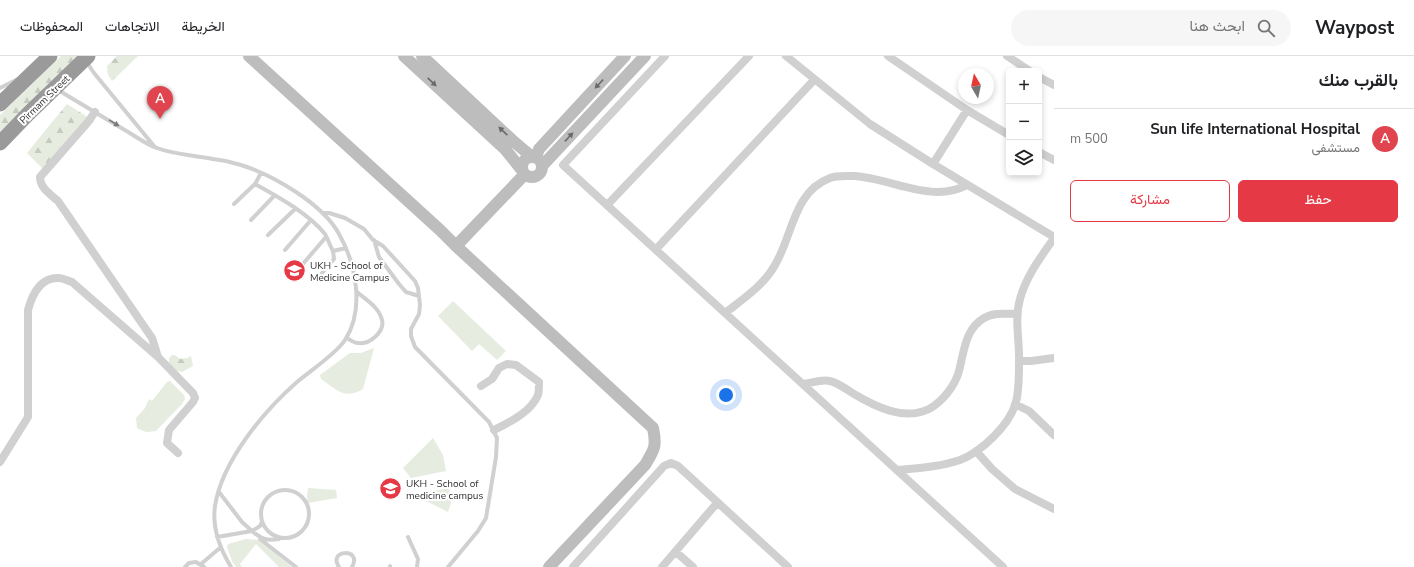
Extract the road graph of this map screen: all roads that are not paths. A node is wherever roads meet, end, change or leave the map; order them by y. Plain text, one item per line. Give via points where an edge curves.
1 (50, 56) edge
2 (249, 56) edge
3 (404, 56) edge
4 (422, 56) edge
5 (626, 56) edge
6 (645, 56) edge
7 (666, 56) edge
8 (749, 56) edge
9 (786, 56) edge
10 (888, 56) edge
11 (1007, 56) edge
12 (86, 58) edge
13 (1025, 68) edge
14 (31, 73) junction
15 (1042, 79) edge
16 (814, 80) junction
17 (1054, 86) edge
18 (0, 88) edge
19 (55, 88) junction
20 (0, 104) edge
21 (967, 110) junction
22 (95, 112) junction
23 (1006, 132) edge
24 (0, 143) edge
25 (156, 148) junction
26 (1042, 154) edge
27 (537, 160) junction
28 (1054, 160) edge
29 (933, 164) junction
30 (523, 172) junction
31 (261, 173) junction
32 (255, 184) junction
33 (967, 185) junction
34 (275, 195) junction
35 (610, 202) dead end
36 (234, 204) dead end
37 (295, 209) junction
38 (324, 213) junction
39 (251, 220) dead end
40 (311, 220) junction
41 (268, 235) dead end
42 (326, 237) junction
43 (1054, 238) edge
44 (374, 240) junction
45 (456, 246) junction
46 (659, 246) dead end
47 (346, 248) junction
48 (285, 250) dead end
49 (333, 251) junction
50 (302, 265) dead end
51 (317, 279) dead end
52 (357, 291) junction
53 (419, 296) junction
54 (725, 313) junction
55 (1017, 314) junction
56 (347, 338) junction
57 (158, 357) junction
58 (1054, 358) edge
59 (1019, 361) junction
60 (803, 384) junction
61 (481, 386) dead end
62 (1015, 404) junction
63 (494, 430) junction
64 (1054, 435) edge
65 (976, 451) junction
66 (178, 453) dead end
67 (0, 462) edge
68 (897, 470) junction
69 (219, 492) junction
70 (717, 503) junction
71 (1054, 509) edge
72 (262, 522) junction
73 (252, 531) junction
74 (217, 537) junction
75 (408, 537) dead end
76 (260, 538) junction
77 (283, 538) junction
78 (221, 547) junction
79 (676, 552) junction
80 (202, 566) edge
81 (185, 567) edge
82 (231, 567) edge
83 (296, 567) edge
84 (339, 567) edge
85 (352, 567) edge
86 (417, 567) edge
87 (448, 567) edge
88 (549, 567) edge
89 (573, 567) edge
90 (662, 567) edge
91 (693, 567) edge
92 (788, 567) edge
93 (1003, 567) edge

1 - 14 highway
2 - 45 street
3 -> 30 street via 505,149
27 -> 4 street
5 -> 27 street via 539,149
27 -> 6 street
7 - 54 street via 563,165
8 - 35 street
9 - 16 street
10 - 21 street
11 - 13 street
12 - 19 highway, Pirmam Street
12 - 25 lane via 94,73
14 - 18 lane
14 - 20 highway
15 - 17 street
16 - 29 street via 870,124
16 - 46 street
19 - 22 lane
19 - 24 highway, Pirmam Street
21 - 23 street
21 - 29 street
22 -> 25 lane
22 - 57 street via 40,177 40,182 58,201 152,338
25 - 31 lane via 242,165
26 - 28 street
27 - 30 street via 525,159 521,165
27 - 30 street via 540,173 531,178
29 - 33 street
30 - 45 street
31 - 32 lane
31 - 38 lane via 280,182
32 - 34 lane
32 - 36 lane
33 - 43 street
33 - 54 street via 958,190 938,192 866,176 825,180 814,187 802,201 784,248 763,282
34 - 37 lane
34 - 39 lane
37 - 40 lane
37 - 41 lane
38 - 44 lane via 345,218 364,229
38 - 47 lane via 339,233
40 - 42 lane
40 - 48 lane
42 - 49 lane
42 - 50 lane
43 - 55 street via 1026,282
44 - 53 lane via 383,246 415,281
44 - 53 lane via 379,257 399,284 406,292
45 - 88 street via 653,428 654,449 645,465
47 - 49 lane
47 - 52 lane
49 - 51 lane via 334,259
52 - 56 lane via 353,322
52 - 56 lane via 375,306 382,324 377,335 367,342 358,343
53 - 63 lane via 419,314 411,329 414,347
54 - 60 street
55 - 59 street
55 - 60 street via 995,314 985,317 977,324 969,333 952,385 946,395 929,409 906,414 872,404 830,381
56 - 69 lane via 325,360 294,384 249,433 225,474
57 - 66 street via 195,398 169,430 167,443
57 - 67 street via 72,282 60,278 48,279 38,286 28,310 28,418
58 - 59 street
59 - 62 street
60 - 68 street
61 - 63 street via 492,379 499,368 508,364 516,365 539,382 538,394 530,406 510,422
62 - 64 street via 1029,411
62 - 65 street via 1000,430
63 - 87 lane via 497,438 496,457 486,518
65 - 68 street via 943,464
65 - 71 street via 1015,489
68 - 93 street
69 - 73 lane
69 - 74 lane via 215,506
70 - 79 street
70 - 89 street via 676,464 666,464
70 - 92 street
72 - 73 lane
72 - 77 lane via 268,532
72 - 77 lane via 262,503 273,492 288,489 302,496 307,503 309,519 300,533
73 - 74 lane
73 - 76 lane
74 - 78 lane
75 - 86 lane via 418,559
76 - 77 lane
76 - 83 lane
78 - 80 lane
78 - 82 lane
79 - 90 street
79 - 91 street
80 - 81 lane via 192,562
84 - 85 lane via 337,559 340,554 348,553 353,557

